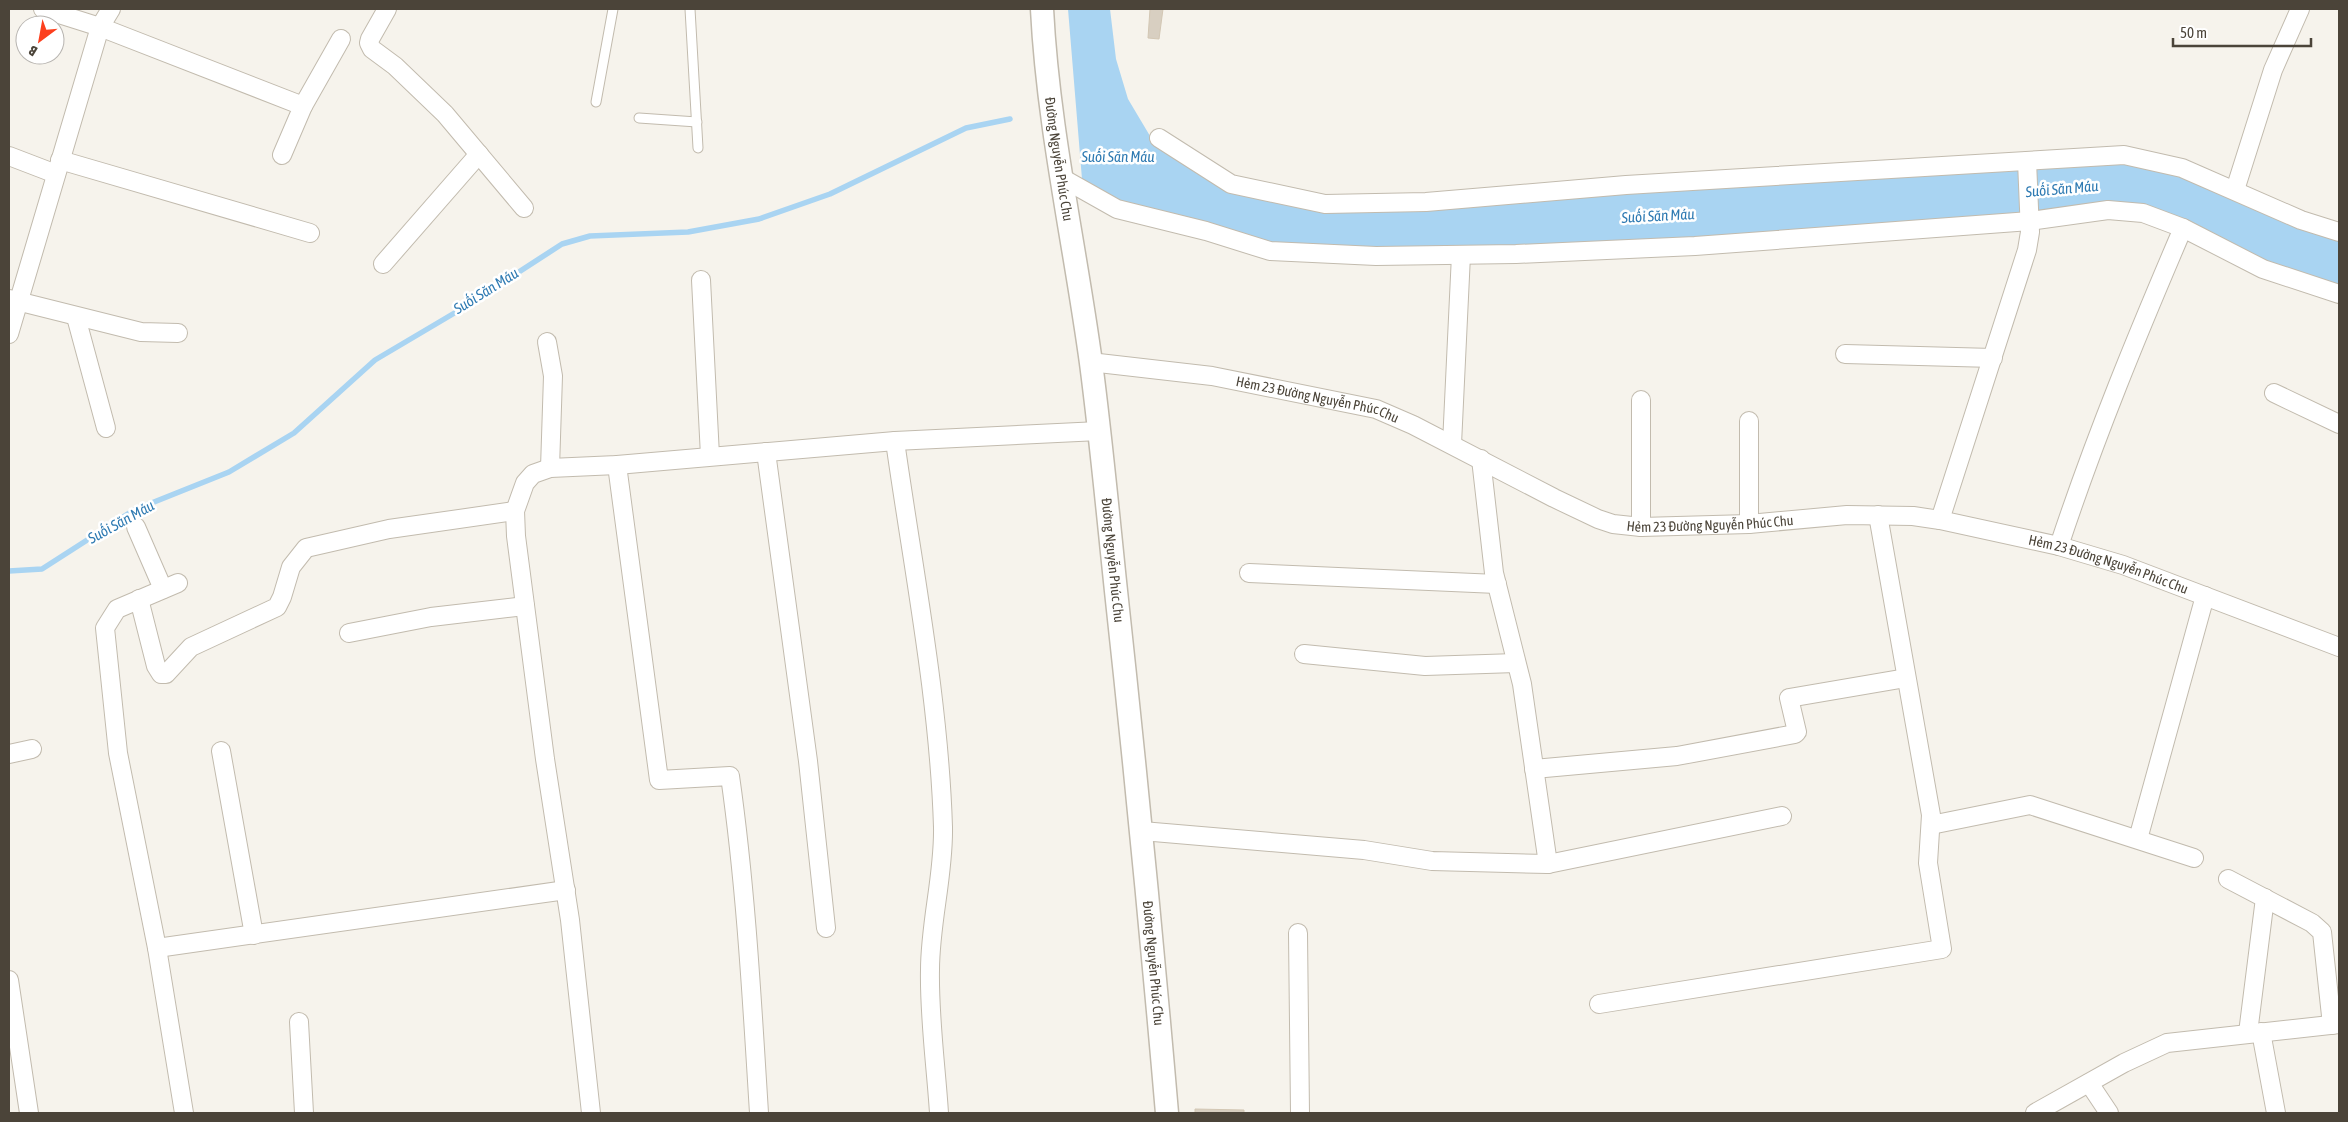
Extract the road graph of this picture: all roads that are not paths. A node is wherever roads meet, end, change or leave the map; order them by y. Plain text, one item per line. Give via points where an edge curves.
1 (43, 9) edge
2 (111, 9) edge
3 (386, 9) edge
4 (613, 9) edge
5 (690, 9) edge
6 (1042, 9) edge
7 (2300, 9) edge
8 (100, 27) junction
9 (341, 39) dead end
10 (596, 102) dead end
11 (303, 106) junction
12 (640, 118) dead end
13 (697, 122) junction
14 (1159, 138) dead end
15 (698, 148) dead end
16 (282, 154) dead end
17 (479, 154) junction
18 (9, 156) edge
19 (2027, 161) junction
20 (58, 167) junction
21 (1062, 178) junction
22 (2234, 190) junction
23 (524, 208) dead end
24 (2030, 221) junction
25 (2183, 228) junction
26 (2339, 232) edge
27 (310, 233) dead end
28 (1461, 255) junction
29 (383, 264) dead end
30 (701, 280) dead end
31 (2339, 294) edge
32 (13, 301) edge
33 (76, 317) junction
34 (178, 333) dead end
35 (9, 334) edge
36 (547, 342) dead end
37 (1845, 354) dead end
38 (1993, 358) junction
39 (1090, 362) junction
40 (2274, 394) dead end
41 (1641, 400) dead end
42 (1749, 421) dead end
43 (2339, 424) edge
44 (106, 428) dead end
45 (1099, 431) junction
46 (894, 441) junction
47 (1452, 444) junction
48 (766, 452) junction
49 (710, 456) junction
50 (1481, 459) junction
51 (617, 465) junction
52 (550, 468) junction
53 (514, 511) junction
54 (1878, 515) junction
55 (1940, 520) junction
56 (1749, 524) junction
57 (1641, 526) junction
58 (136, 527) dead end
59 (2059, 546) junction
60 (1249, 574) dead end
61 (1497, 584) junction
62 (2205, 596) junction
63 (139, 599) junction
64 (525, 606) junction
65 (350, 633) dead end
66 (2339, 647) edge
67 (1304, 654) dead end
68 (1516, 663) junction
69 (1906, 678) junction
70 (32, 749) dead end
71 (221, 751) dead end
72 (9, 754) edge
73 (1534, 769) junction
74 (1782, 816) dead end
75 (1931, 824) junction
76 (1142, 831) junction
77 (2138, 839) junction
78 (2194, 858) dead end
79 (1548, 864) junction
80 (2228, 879) dead end
81 (566, 890) junction
82 (2265, 898) junction
83 (826, 928) dead end
84 (1298, 932) dead end
85 (254, 936) junction
86 (157, 948) junction
87 (9, 980) edge
88 (1599, 1004) dead end
89 (299, 1022) dead end
90 (2336, 1024) edge
91 (2254, 1033) junction
92 (2089, 1084) junction
93 (29, 1113) edge
94 (184, 1113) edge
95 (304, 1113) edge
96 (591, 1113) edge
97 (759, 1113) edge
98 (939, 1113) edge
99 (1167, 1113) edge
100 (1300, 1113) edge
101 (2035, 1113) edge
102 (2108, 1113) edge
103 (2276, 1113) edge

1 - 8 street
2 - 8 street
3 - 17 street via 370,39 372,49 395,66 445,114
4 - 10 lane
5 - 13 lane
6 - 21 street, Đường Nguyễn Phúc Chu
7 - 22 street via 2274,70
8 - 11 street
8 - 20 street
9 - 11 street
11 - 16 street
12 - 13 lane
13 - 15 lane
14 - 19 street via 1232,184 1325,204 1426,202 1626,185
17 - 23 street
17 - 29 street
18 - 20 street
19 - 22 street via 2124,155 2182,168
19 - 24 street
20 - 27 street
20 - 32 street
21 - 28 street via 1117,209 1206,231 1270,252
21 - 39 street, Đường Nguyễn Phúc Chu
22 - 26 street via 2301,220
24 - 25 street via 2108,210 2143,213
24 - 28 street via 1694,246
24 - 38 street via 2027,250
25 - 31 street via 2264,269
25 - 59 street via 2119,378
28 - 47 street
30 - 49 street
32 - 33 street
32 - 35 street
33 - 34 street via 140,332
33 - 44 street
36 - 52 street via 553,376
37 - 38 street
38 - 55 street
39 - 45 street, Đường Nguyễn Phúc Chu
39 - 47 street, Hẻm 23 Đường Nguyễn Phúc Chu via 1212,376 1338,400 1376,409
40 - 43 street
41 - 57 street
42 - 56 street
45 - 46 street
45 - 76 street, Đường Nguyễn Phúc Chu
46 - 48 street
46 - 98 street via 939,745 942,863 930,970
47 - 50 street, Hẻm 23 Đường Nguyễn Phúc Chu
48 - 49 street
48 - 83 street via 808,761
49 - 51 street
50 - 57 street, Hẻm 23 Đường Nguyễn Phúc Chu via 1598,519 1613,524
50 - 61 street
51 - 52 street
51 - 97 street via 659,780 730,776 736,816
52 - 53 street via 533,474 525,483
53 - 63 street via 389,529 306,548 291,567 277,606 191,647 166,674 161,674 156,666
53 - 64 street
54 - 55 street, Hẻm 23 Đường Nguyễn Phúc Chu
54 - 56 street, Hẻm 23 Đường Nguyễn Phúc Chu
54 - 69 street
55 - 59 street, Hẻm 23 Đường Nguyễn Phúc Chu
56 - 57 street, Hẻm 23 Đường Nguyễn Phúc Chu
58 - 63 street via 170,586
59 - 62 street, Hẻm 23 Đường Nguyễn Phúc Chu via 2123,565
60 - 61 street
61 - 68 street
62 - 66 street, Hẻm 23 Đường Nguyễn Phúc Chu
62 - 77 street
63 - 86 street via 117,610 105,628 118,752
64 - 65 street via 430,617
64 - 81 street
67 - 68 street via 1425,666
68 - 73 street
69 - 73 street via 1789,698 1795,734 1677,756
69 - 75 street
70 - 72 street
71 - 85 street
73 - 79 street
74 - 79 street
75 - 77 street via 2030,805
75 - 88 street via 1928,863 1942,949
76 - 79 street via 1364,850 1432,861
76 - 99 street, Đường Nguyễn Phúc Chu
77 - 78 street
80 - 82 street
81 - 85 street
81 - 96 street
82 - 90 street via 2312,923 2322,932
82 - 91 street
84 - 100 street
85 - 86 street
86 - 94 street
87 - 93 street
89 - 95 street
90 - 91 street
91 - 92 street via 2167,1043
91 - 103 street
92 - 101 street
92 - 102 street

